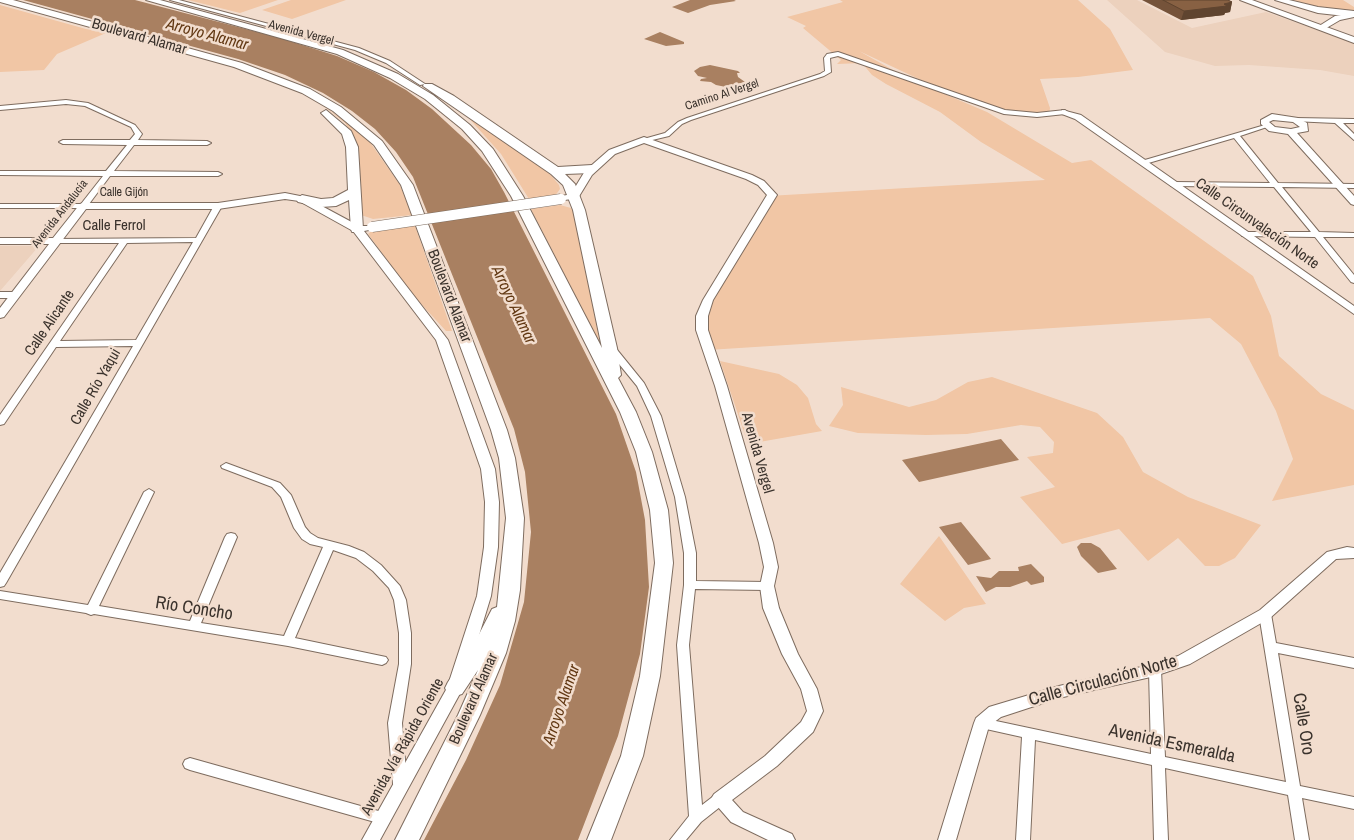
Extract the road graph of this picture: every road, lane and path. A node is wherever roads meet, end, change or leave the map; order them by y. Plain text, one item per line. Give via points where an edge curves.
1 (2, 0) edge
2 (150, 0) edge
3 (172, 0) edge
4 (1244, 0) edge
5 (1258, 0) edge
6 (1270, 0) edge
7 (1279, 0) edge
8 (1354, 15) edge
9 (1354, 21) edge
10 (1327, 23) junction
11 (1354, 32) edge
12 (1354, 40) edge
13 (394, 76) junction
14 (422, 84) junction
15 (306, 91) junction
16 (0, 108) edge
17 (1065, 112) joint
18 (1295, 120) junction
19 (1336, 120) junction
20 (1354, 121) edge
21 (1268, 126) junction
22 (1290, 132) junction
23 (1236, 136) junction
24 (1354, 138) edge
25 (644, 140) junction
26 (62, 142) dead end
27 (133, 143) junction
28 (207, 143) dead end
29 (1142, 162) junction
30 (592, 169) junction
31 (555, 171) junction
32 (0, 173) edge
33 (108, 174) junction
34 (218, 174) dead end
35 (1174, 184) junction
36 (1276, 185) junction
37 (1339, 186) junction
38 (1354, 186) edge
39 (354, 192) junction
40 (568, 198) junction
41 (302, 199) junction
42 (1354, 202) edge
43 (0, 206) edge
44 (83, 206) junction
45 (218, 206) junction
46 (358, 229) junction
47 (1245, 234) junction
48 (1317, 235) junction
49 (1354, 236) edge
50 (198, 240) junction
51 (0, 241) edge
52 (54, 241) junction
53 (124, 241) junction
54 (1354, 280) edge
55 (0, 295) edge
56 (16, 295) junction
57 (1354, 311) edge
58 (0, 315) edge
59 (1354, 317) edge
60 (139, 343) junction
61 (53, 344) junction
62 (610, 348) junction
63 (614, 385) junction
64 (0, 422) edge
65 (226, 466) dead end
66 (149, 492) dead end
67 (231, 537) dead end
68 (329, 546) junction
69 (1351, 553) edge
70 (0, 583) edge
71 (690, 585) junction
72 (767, 586) junction
73 (510, 590) junction
74 (0, 596) edge
75 (91, 611) junction
76 (1265, 614) junction
77 (193, 627) junction
78 (288, 641) junction
79 (1272, 647) junction
80 (382, 660) dead end
81 (1354, 663) edge
82 (1155, 670) junction
83 (456, 688) junction
84 (982, 723) junction
85 (1029, 733) junction
86 (1158, 761) junction
87 (190, 764) dead end
88 (400, 790) junction
89 (1294, 790) junction
90 (720, 800) junction
91 (1354, 803) edge
92 (382, 818) junction
93 (696, 818) junction
94 (371, 840) edge
95 (407, 840) edge
96 (600, 840) edge
97 (676, 840) edge
98 (786, 840) edge
99 (947, 840) edge
100 (1023, 840) edge
101 (1161, 840) edge
102 (1302, 840) edge

1 - 15 highway, Boulevard Alamar via 238,64
2 - 13 highway via 340,52
3 - 14 street, Avenida Vergel via 357,49 388,62
4 - 10 main road
5 - 10 main road
6 - 10 main road
7 - 8 main road
8 - 10 main road
9 - 10 main road
10 - 11 main road
10 - 12 main road
13 - 14 highway
13 - 63 highway via 446,110 487,149 517,196
14 - 31 highway via 450,98
15 - 39 highway via 314,104 347,133 352,147
15 - 73 highway, Boulevard Alamar via 337,109 378,144 407,186 483,385 507,458 515,518
16 - 27 street, Avenida Andalucía via 66,102 86,104 138,130
17 - 25 street, Camino Al Vergel via 1042,115 1004,112 838,54 829,55 828,72 822,75 680,122 668,135
17 - 29 street, Calle Circunvalación Norte via 1078,117
18 - 19 street
18 - 21 street via 1268,118 1264,122
18 - 22 street via 1304,124 1305,130
19 - 20 street
19 - 24 street
21 - 22 street
21 - 23 street
22 - 37 street
23 - 29 street
23 - 36 street
25 - 30 street, Camino Al Vergel via 612,152
25 - 72 street, Avenida Vergel via 749,177 768,189 772,196 708,300 702,316 702,330 766,543 771,567
26 - 27 street
27 - 28 street
27 - 33 street, Avenida Andalucía
29 - 35 street, Calle Circunvalación Norte
30 - 31 highway
30 - 40 street, Camino Al Vergel
31 - 40 highway via 569,184
32 - 33 street
33 - 34 street
33 - 44 street, Avenida Andalucía
35 - 36 street
35 - 47 street, Calle Circunvalación Norte
36 - 37 street
36 - 48 street
37 - 38 street
37 - 42 street
39 - 41 highway via 336,202
39 - 46 highway
40 - 46 street, bridge
40 - 62 highway
41 - 45 street via 276,196
41 - 46 street
43 - 44 street, Calle Gijón
44 - 45 street, Calle Gijón
44 - 52 street, Avenida Andalucía
45 - 50 street, Calle Río Yaqui
46 - 83 street, Avenida Vía Rápida Oriente via 442,340 488,469 492,502 491,548 484,596
47 - 48 street
47 - 57 street, Calle Circunvalación Norte
48 - 49 street
48 - 54 street
50 - 53 street, Calle Ferrol
50 - 60 street, Calle Río Yaqui
51 - 52 street, Calle Ferrol
52 - 53 street, Calle Ferrol
52 - 56 street, Avenida Andalucía
53 - 61 street, Calle Alicante
55 - 56 street
56 - 58 street, Avenida Andalucía
57 - 59 street
60 - 61 street
60 - 70 street, Calle Río Yaqui
61 - 64 street, Calle Alicante
62 - 63 highway
62 - 71 street via 641,385 656,416 680,497 690,552
63 - 96 highway via 644,452 659,510 664,564 650,676 632,756
65 - 68 street via 276,486 286,495 306,536
66 - 75 street
67 - 77 street
68 - 78 street
68 - 88 street via 360,556 377,568 394,586 400,600 405,633 405,664 395,723
69 - 76 street, Calle Circulación Norte via 1326,560
71 - 72 street
71 - 93 street via 682,645
72 - 90 street, Avenida Vergel via 771,608 790,654 810,689 814,711 812,721 771,761
73 - 83 highway via 481,650
73 - 95 highway, Boulevard Alamar via 496,653
74 - 75 street, Río Concho
75 - 77 street, Río Concho
76 - 79 street, Calle Oro
76 - 82 street, Calle Circulación Norte via 1202,652
77 - 78 street, Río Concho
78 - 80 street, Río Concho
79 - 81 street
79 - 89 street, Calle Oro
82 - 84 street, Calle Circulación Norte via 1002,708
82 - 86 street
83 - 88 street, Avenida Vía Rápida Oriente
84 - 85 street, Avenida Esmeralda
84 - 99 street
85 - 86 street, Avenida Esmeralda
85 - 100 street
86 - 89 street, Avenida Esmeralda
86 - 101 street
87 - 92 street
88 - 92 street, Avenida Vía Rápida Oriente
89 - 91 street, Avenida Esmeralda
89 - 102 street, Calle Oro
90 - 93 street, Avenida Vergel
90 - 98 street via 737,817
92 - 94 street, Avenida Vía Rápida Oriente
93 - 97 street, Avenida Vergel

